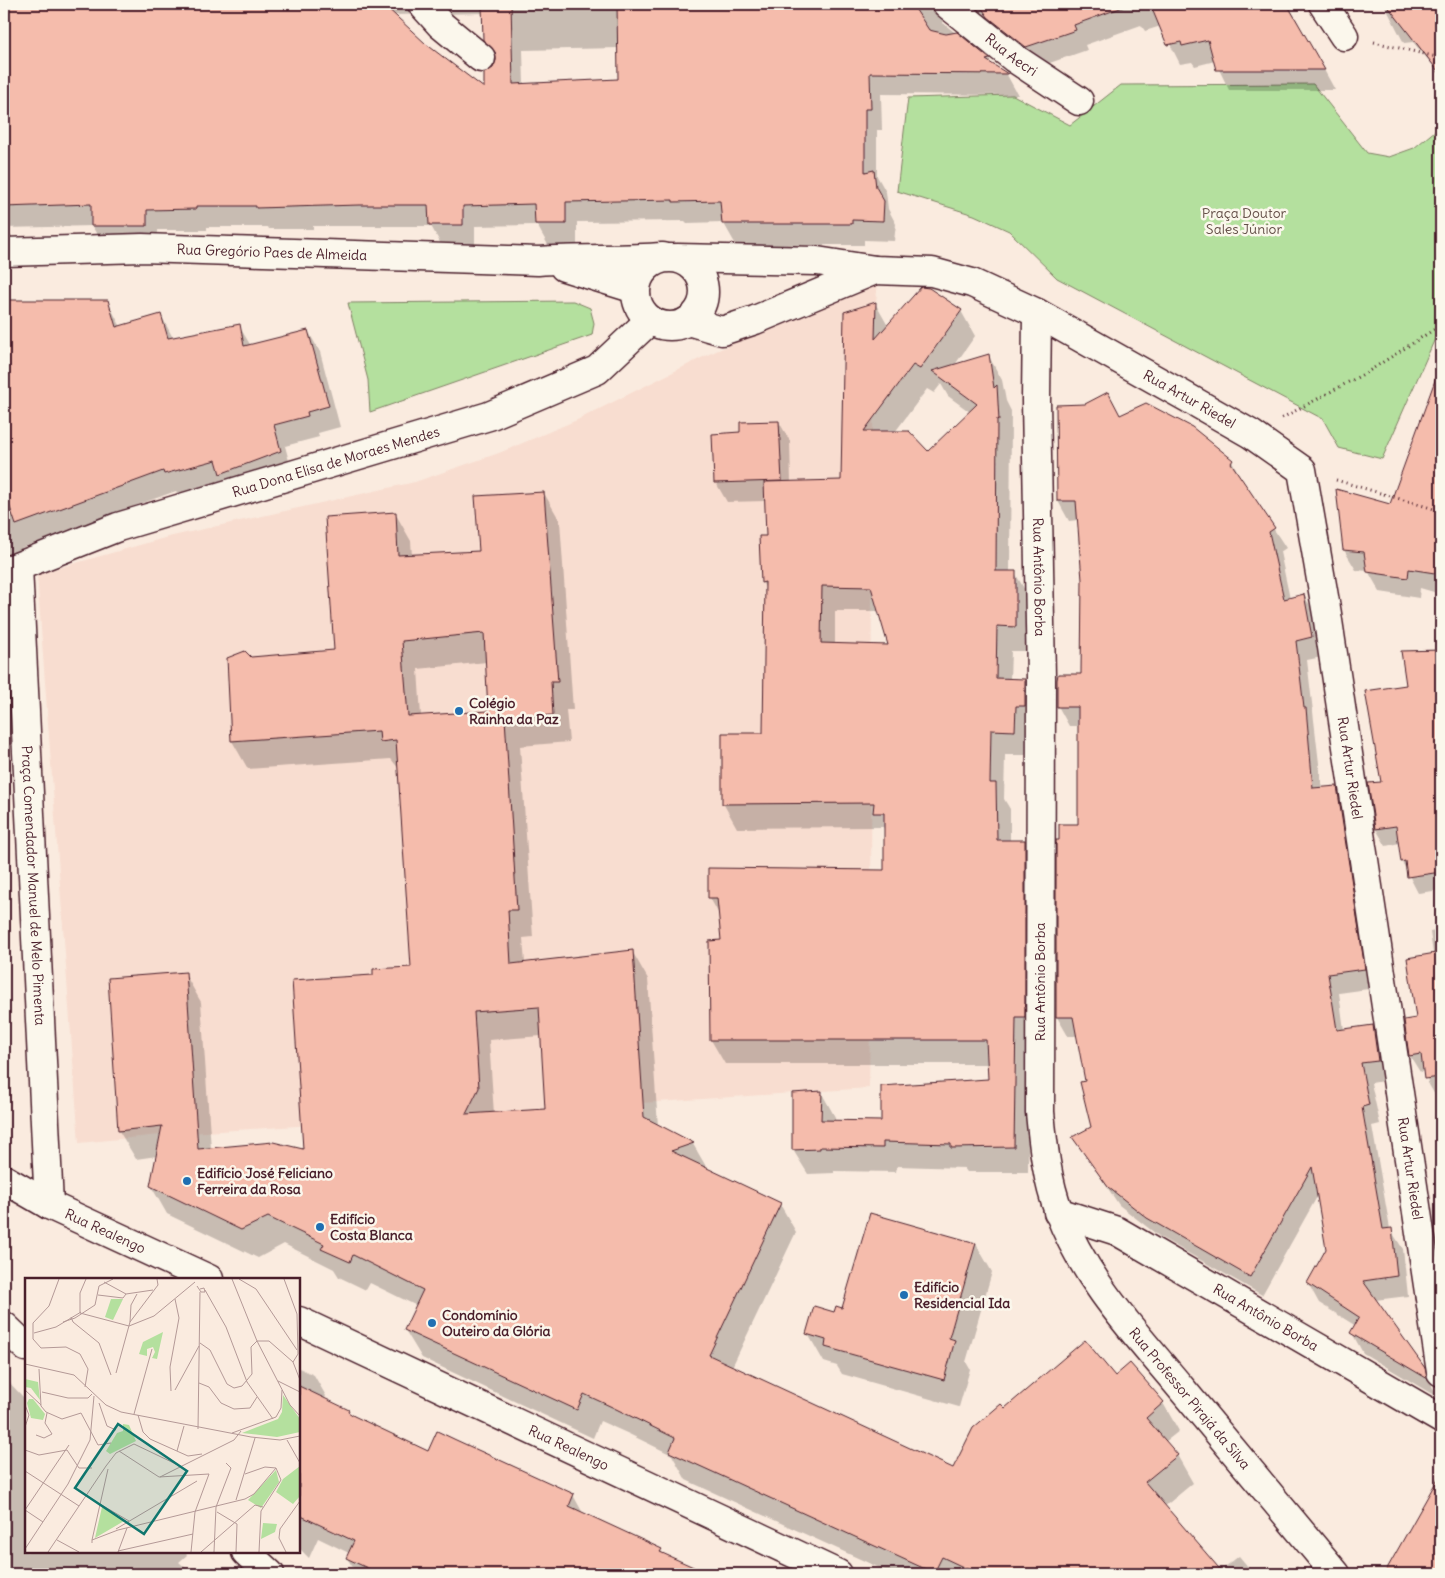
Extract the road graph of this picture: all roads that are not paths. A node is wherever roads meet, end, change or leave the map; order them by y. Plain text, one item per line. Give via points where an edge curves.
1 (422, 4) edge
2 (947, 4) edge
3 (1323, 4) edge
4 (1344, 36) road end
5 (481, 58) dead end
6 (1080, 101) dead end
7 (4, 252) edge
8 (670, 258) junction
9 (538, 261) junction
10 (876, 270) junction
11 (635, 289) junction
12 (1037, 313) junction
13 (650, 320) junction
14 (688, 321) junction
15 (11, 570) edge
16 (4, 1179) edge
17 (50, 1205) junction
18 (1058, 1212) junction
19 (207, 1278) edge
20 (300, 1321) edge
21 (4, 1326) edge
22 (25, 1346) edge
23 (1441, 1372) edge
24 (1441, 1420) edge
25 (247, 1553) edge
26 (270, 1574) edge
27 (838, 1574) edge
28 (1336, 1574) edge

1 - 5 street via 441,25
2 - 6 street, Rua Aecri via 1014,58
3 - 4 street
7 - 9 street, Rua Gregório Paes de Almeida via 142,248
8 - 9 street, Rua Gregório Paes de Almeida
8 - 10 street, Rua Gregório Paes de Almeida via 817,261
8 - 11 street via 650,263 640,274
8 - 14 street via 694,268 704,286 701,305
9 - 11 street, Rua Gregório Paes de Almeida via 582,271
10 - 12 street, Rua Gregório Paes de Almeida via 932,272 972,283
10 - 14 street, Rua Gregório Paes de Almeida via 722,331
11 - 13 street via 636,300
12 - 18 street, Rua Antônio Borba via 1041,678 1040,1112 1045,1156
12 - 23 street, Rua Artur Riedel via 1252,434 1302,470 1327,614
13 - 14 street via 676,326
13 - 15 street, Rua Dona Elisa de Moraes Mendes via 597,370 489,416 118,527
15 - 17 street, Praça Comendador Manuel de Melo Pimenta
16 - 17 street, Rua Realengo
17 - 19 street, Rua Realengo
18 - 24 street, Rua Antônio Borba via 1117,1231
18 - 28 street, Rua Professor Pirajá da Silva via 1097,1283 1136,1334
20 - 27 street, Rua Realengo
21 - 22 street
25 - 26 street

